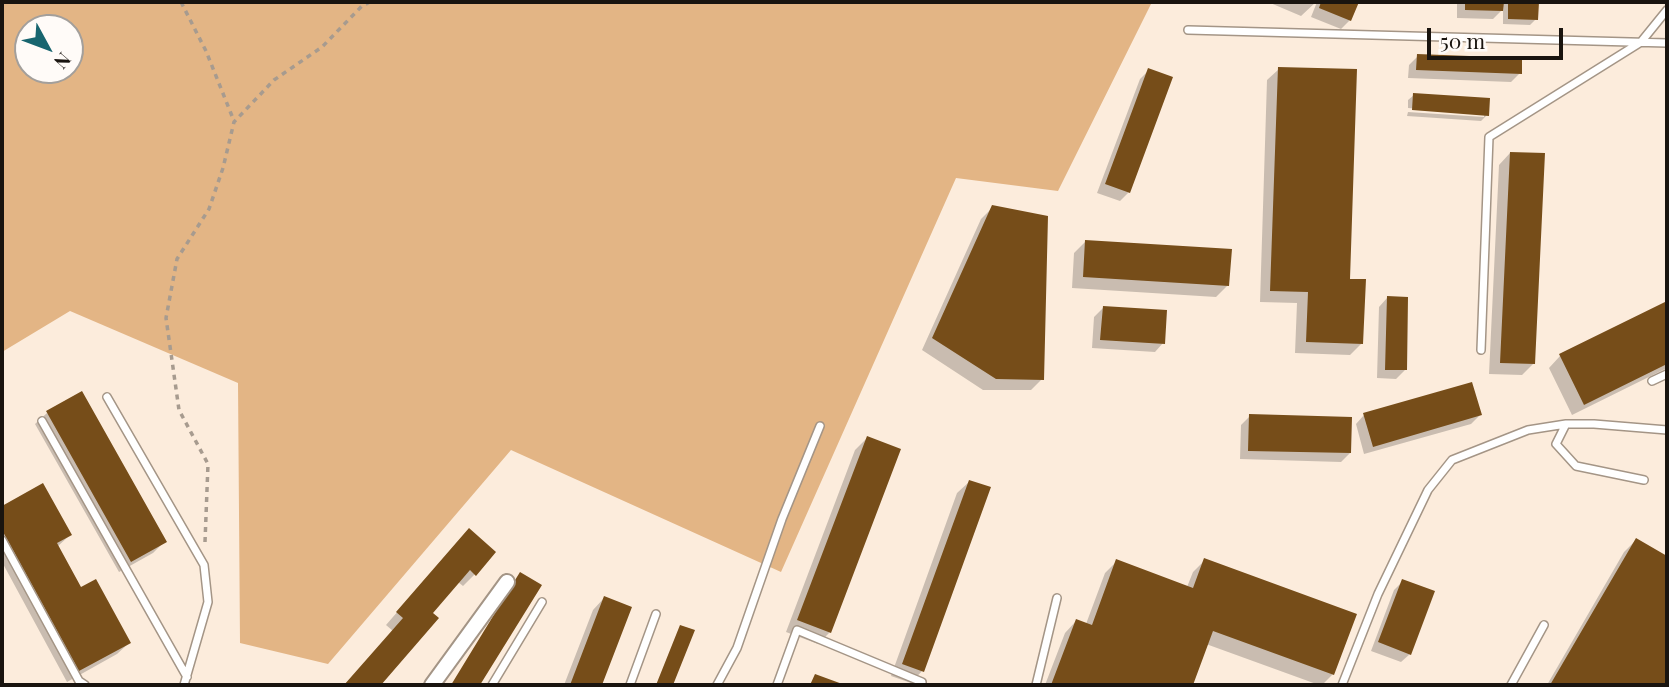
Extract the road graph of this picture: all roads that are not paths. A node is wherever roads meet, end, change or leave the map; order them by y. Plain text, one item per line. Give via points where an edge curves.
1 (1667, 10) edge
2 (1188, 30) dead end
3 (1641, 42) junction
4 (1667, 43) edge
5 (1481, 350) dead end
6 (1667, 374) edge
7 (1652, 381) dead end
8 (107, 397) dead end
9 (41, 421) dead end
10 (1566, 424) junction
11 (820, 426) dead end
12 (1667, 430) edge
13 (1644, 480) dead end
14 (2, 540) edge
15 (507, 582) dead end
16 (1057, 598) dead end
17 (542, 602) dead end
18 (656, 614) dead end
19 (1544, 625) dead end
20 (186, 681) edge
21 (85, 685) edge
22 (432, 685) edge
23 (492, 685) edge
24 (629, 685) edge
25 (717, 685) edge
26 (777, 685) edge
27 (922, 685) edge
28 (1036, 685) edge
29 (1342, 685) edge
30 (1511, 685) edge

1 - 3 lane
2 - 3 lane
3 - 4 lane
3 - 5 lane via 1489,137
6 - 7 lane
8 - 20 lane via 204,565 208,602
9 - 20 lane
10 - 12 lane
10 - 13 lane via 1556,444 1576,466
10 - 29 lane via 1528,430 1452,460 1427,490
11 - 25 lane via 737,649
14 - 21 lane
15 - 22 street
16 - 28 lane
17 - 23 lane
18 - 24 lane
19 - 30 lane
26 - 27 lane via 797,630

